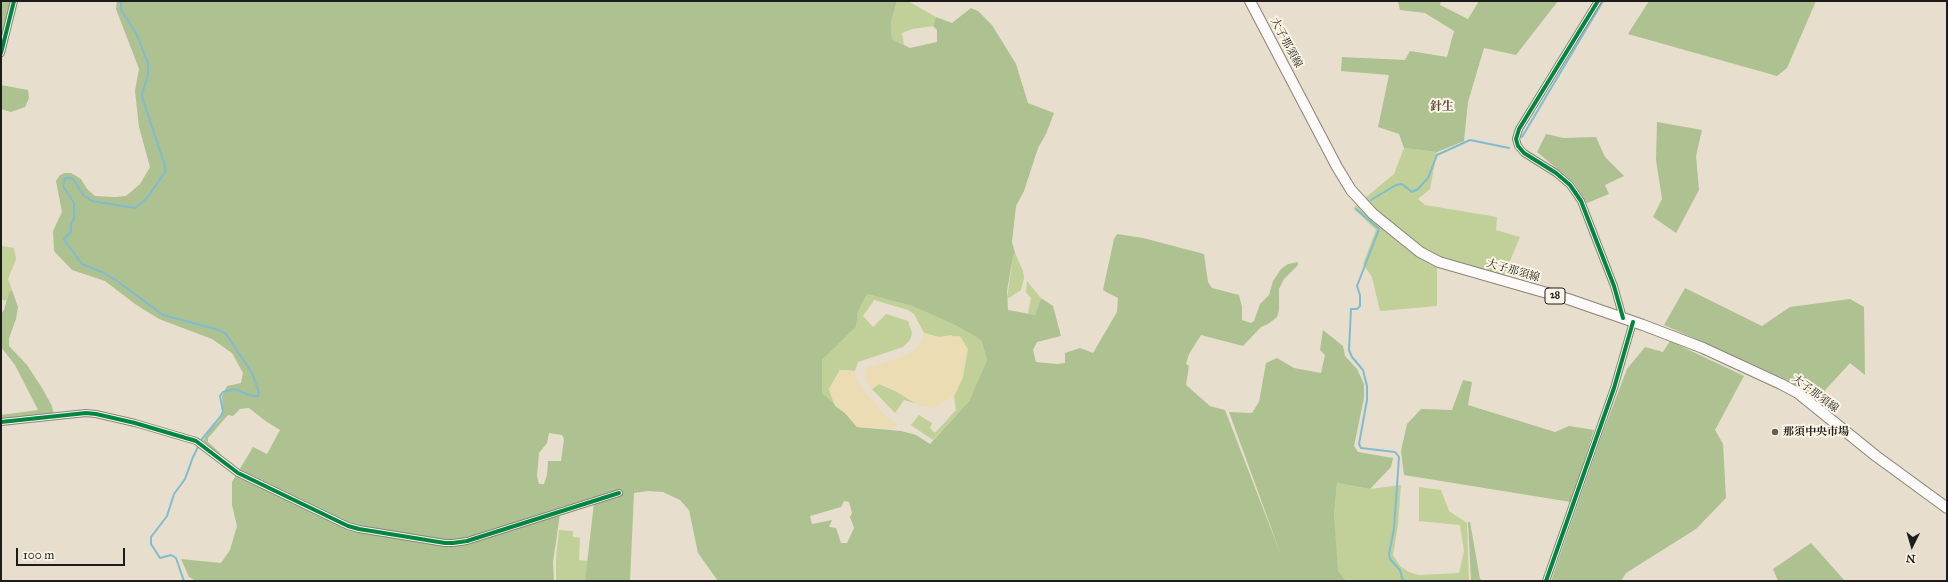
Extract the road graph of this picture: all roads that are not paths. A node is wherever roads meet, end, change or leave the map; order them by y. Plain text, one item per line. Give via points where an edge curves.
1 (14, 1) edge
2 (1250, 1) edge
3 (1598, 1) edge
4 (1, 53) edge
5 (1623, 318) junction
6 (1633, 322) junction
7 (1, 422) edge
8 (619, 493) dead end
9 (1947, 508) edge
10 (1546, 581) edge

1 - 4 street
2 - 5 main road, 大子那須線 / 28 via 1351,190 1396,234 1420,252 1440,262 1568,299
3 - 5 street via 1516,138 1521,149 1570,185 1581,201 1614,286
5 - 6 main road, 大子那須線 / 28
6 - 9 main road, 大子那須線 / 28 via 1703,348 1798,393 1876,456
6 - 10 street via 1614,388
7 - 8 street via 86,413 135,423 196,441 238,473 348,526 453,543 467,541

